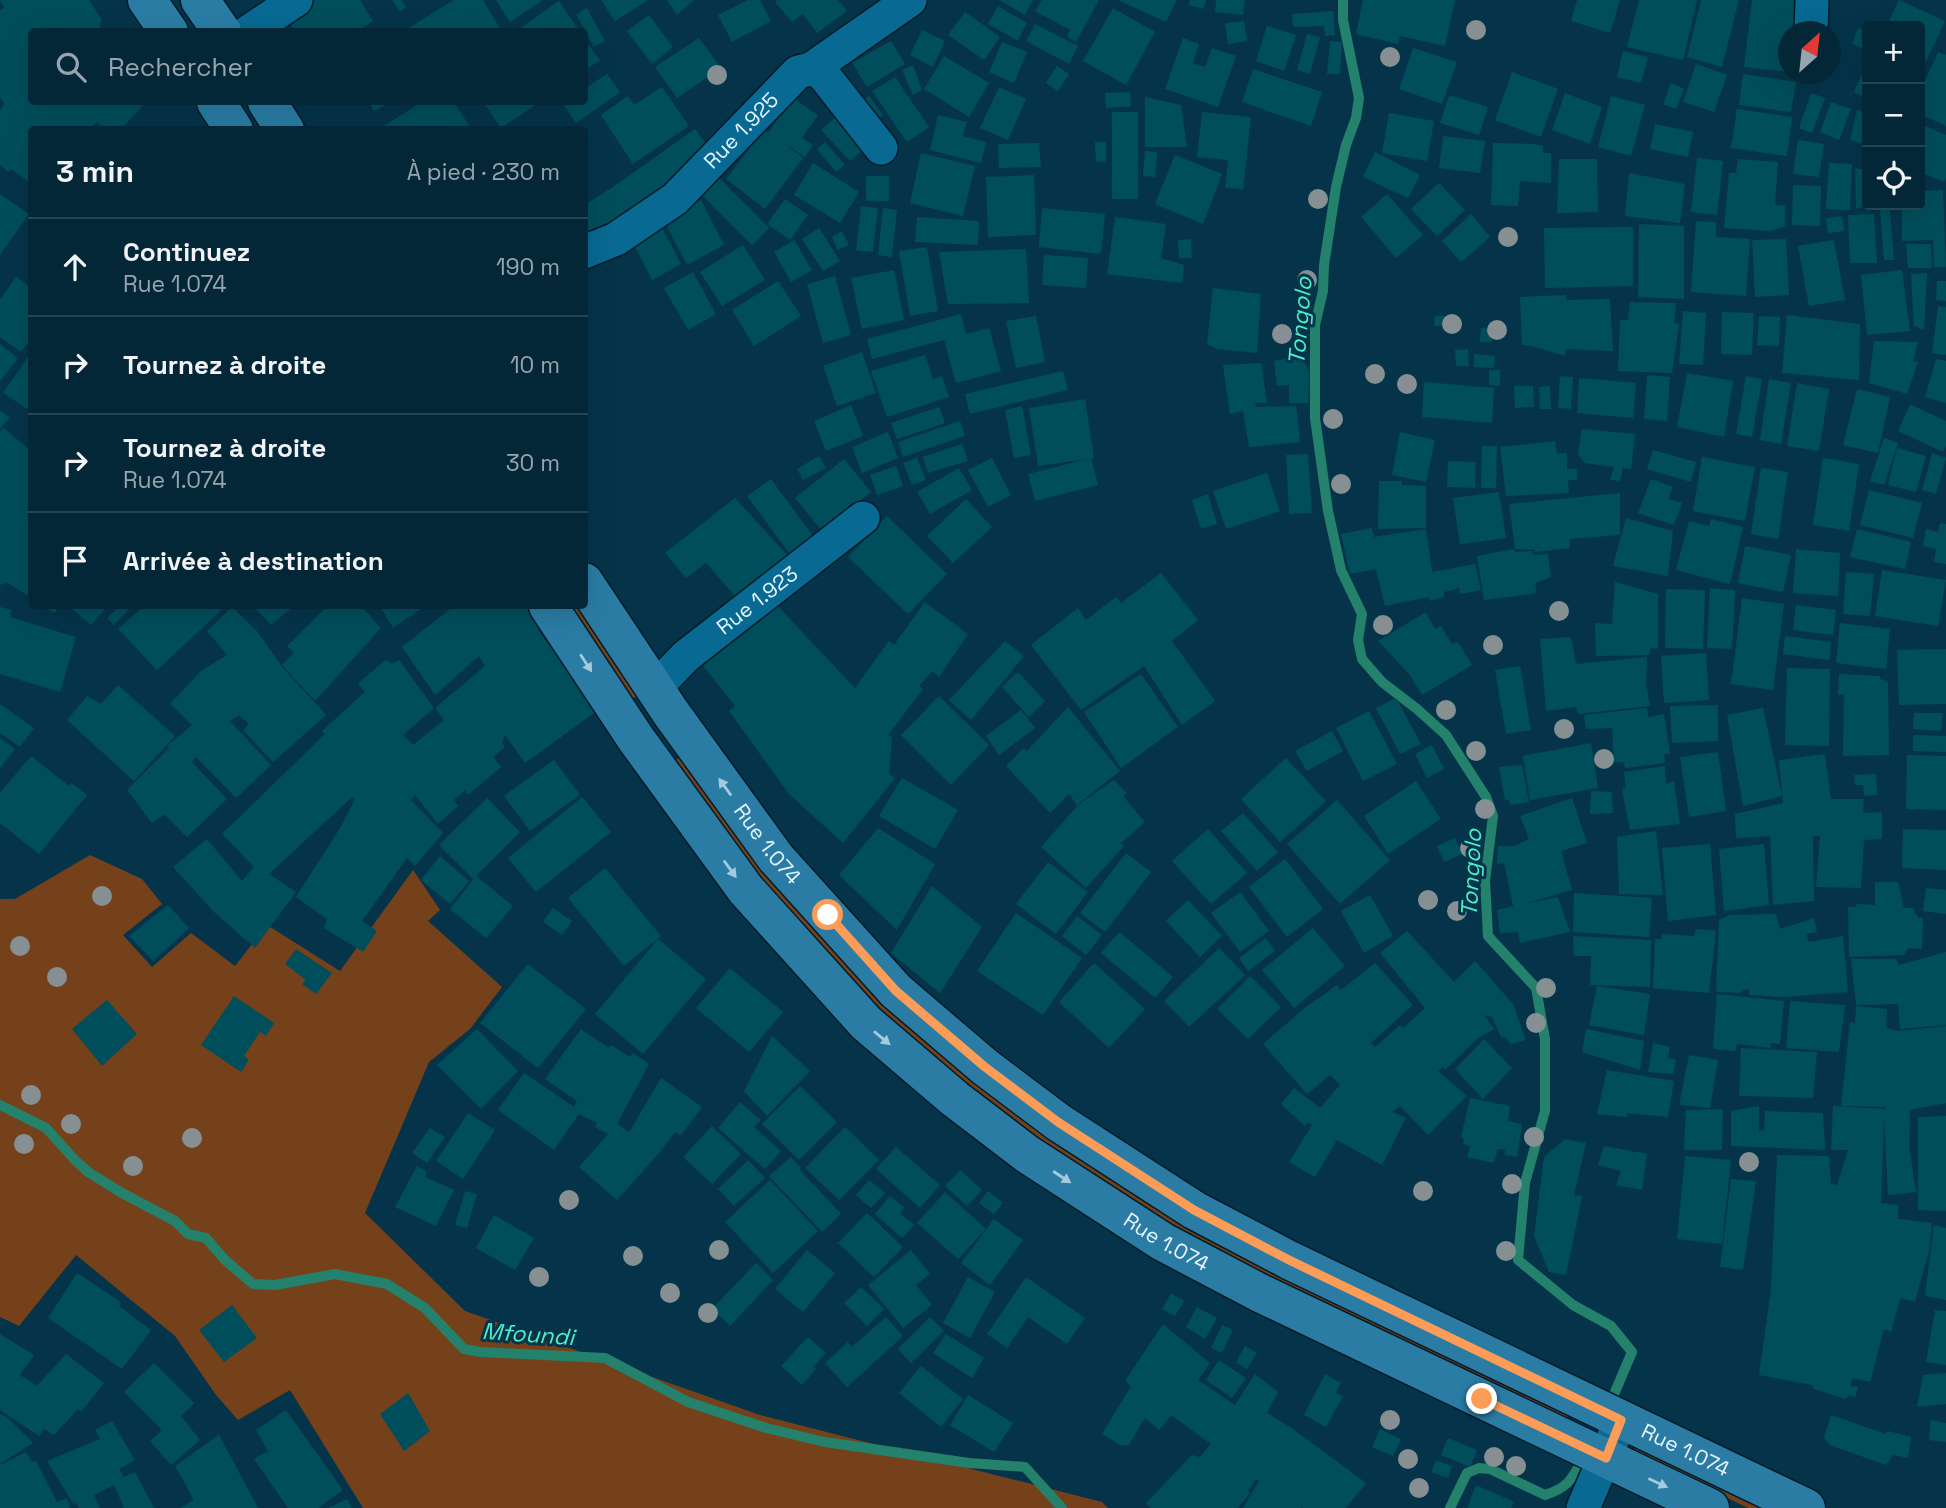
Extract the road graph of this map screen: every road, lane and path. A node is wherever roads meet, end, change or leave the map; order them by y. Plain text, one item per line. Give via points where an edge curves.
1 (147, 0) edge
2 (200, 0) edge
3 (296, 0) edge
4 (910, 0) edge
5 (1812, 0) edge
6 (1811, 21) edge
7 (166, 28) edge
8 (219, 28) edge
9 (254, 28) edge
10 (811, 69) junction
11 (218, 105) edge
12 (269, 105) edge
13 (231, 126) edge
14 (282, 126) edge
15 (881, 148) dead end
16 (588, 250) edge
17 (863, 518) dead end
18 (588, 588) edge
19 (550, 609) edge
20 (663, 701) junction
21 (636, 739) junction
22 (1621, 1420) junction
23 (1606, 1458) junction
24 (1583, 1508) edge
25 (1710, 1508) edge
26 (1806, 1508) edge

1 - 7 main road
2 - 8 main road
3 - 9 street
4 - 10 street, Rue 1.925
5 - 6 street
10 - 15 street via 822,73
10 - 16 street, Rue 1.925 via 798,72 675,199 616,239
11 - 13 main road
12 - 14 main road
17 - 20 street, Rue 1.923 via 686,656
18 - 20 main road, Rue 1.074
19 -> 21 main road, Rue 1.074
20 - 21 main road
22 -> 20 main road, Rue 1.074 via 1194,1210 1058,1122 896,991 776,858
21 -> 23 main road, Rue 1.074 via 746,890 866,1023 1027,1154 1163,1242 1258,1292
22 - 23 street
22 - 26 main road, Rue 1.074
23 - 24 street
23 -> 25 main road, Rue 1.074

